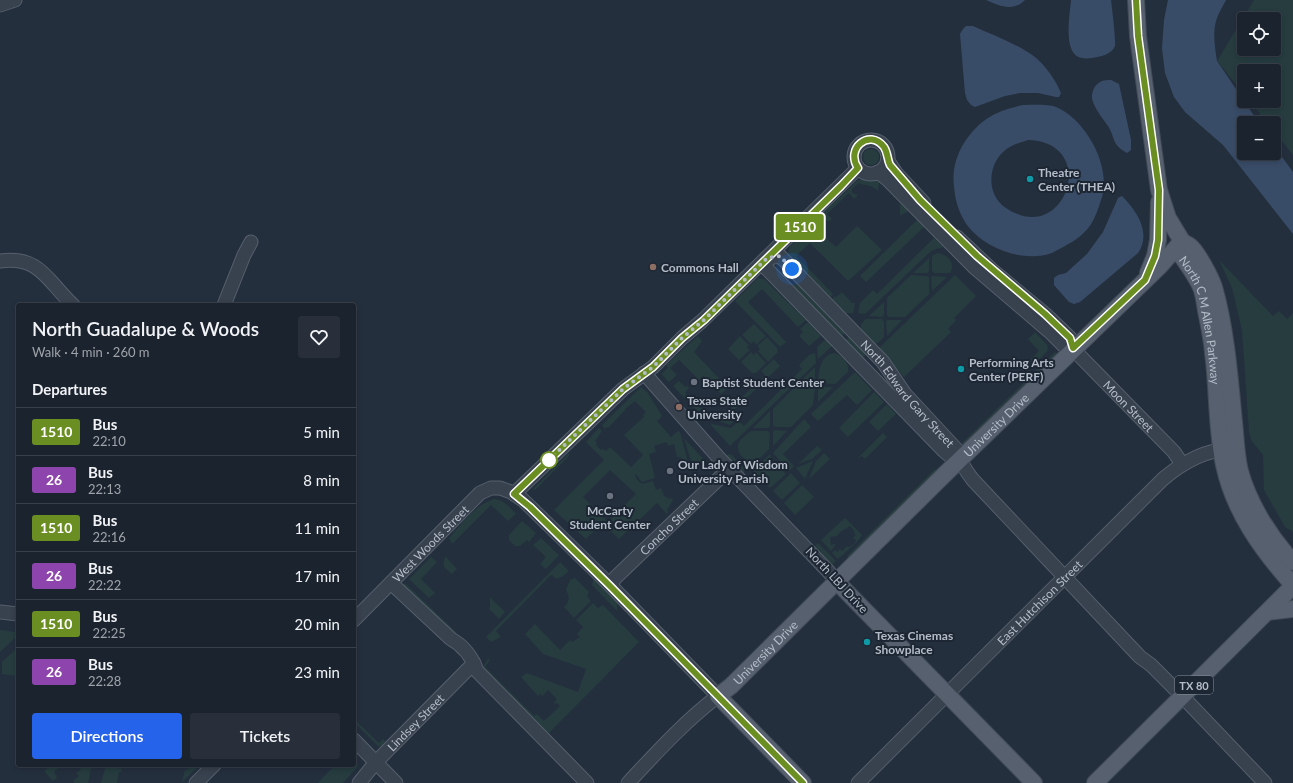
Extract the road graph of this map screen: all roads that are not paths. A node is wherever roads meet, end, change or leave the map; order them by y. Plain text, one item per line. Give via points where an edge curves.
1 (15, 0) edge
2 (1136, 0) edge
3 (0, 5) edge
4 (888, 160) junction
5 (858, 168) junction
6 (878, 172) junction
7 (1159, 190) junction
8 (1182, 241) junction
9 (251, 242) dead end
10 (767, 258) junction
11 (0, 261) edge
12 (802, 278) junction
13 (1145, 280) junction
14 (789, 291) junction
15 (70, 303) edge
16 (225, 303) edge
17 (1073, 348) junction
18 (883, 362) junction
19 (644, 373) junction
20 (871, 376) junction
21 (1228, 449) junction
22 (960, 460) junction
23 (1182, 464) junction
24 (730, 469) junction
25 (514, 494) junction
26 (1248, 510) junction
27 (1293, 562) edge
28 (1064, 577) junction
29 (836, 581) junction
30 (392, 583) junction
31 (610, 586) junction
32 (1293, 586) edge
33 (1293, 610) edge
34 (0, 612) edge
35 (1268, 612) junction
36 (16, 614) edge
37 (356, 618) edge
38 (474, 663) junction
39 (947, 693) junction
40 (718, 696) junction
41 (1182, 696) junction
42 (356, 742) edge
43 (376, 762) junction
44 (212, 767) edge
45 (196, 783) edge
46 (359, 783) edge
47 (396, 783) edge
48 (587, 783) edge
49 (628, 783) edge
50 (804, 783) edge
51 (858, 783) edge
52 (1034, 783) edge
53 (1095, 783) edge
54 (1265, 783) edge

1 - 3 street
2 - 7 main road via 1138,36
4 - 5 street via 887,152 880,143 866,140 855,152 854,159
4 - 6 street
4 - 17 street, Moon Street via 920,200 977,256 1070,338
5 - 6 street via 865,173
5 - 10 street
6 - 17 street, Moon Street via 974,267 1063,345
7 - 8 main road via 1168,218
7 - 13 main road via 1158,240 1155,256
8 - 13 main road, University Drive
8 - 21 main road, North C M Allen Parkway via 1190,246 1199,258 1214,286 1223,330
9 - 16 street
10 - 12 street, North Edward Gary Street via 780,256
10 - 14 street, North Edward Gary Street via 766,268
10 - 19 street via 704,320
11 - 15 street via 20,260 39,269
12 - 14 street via 791,282
12 - 18 street, North Edward Gary Street
13 - 17 main road, University Drive
14 - 20 street, North Edward Gary Street
17 - 22 main road, University Drive
17 - 23 street, Moon Street via 1174,452
18 - 20 street via 872,365
18 - 22 street, North Edward Gary Street via 905,394 957,450
19 - 24 street, North LBJ Drive
19 - 25 street via 623,389
20 - 22 street, North Edward Gary Street via 950,456
21 - 23 street, East Hutchison Street via 1196,456
21 - 26 main road, North C M Allen Parkway via 1246,489
22 - 28 street via 973,480
22 - 29 main road, University Drive
23 - 28 street, East Hutchison Street via 1163,479
24 - 29 street, North LBJ Drive
24 - 31 street, Concho Street via 616,577
25 - 30 street, West Woods Street via 496,488 480,493
25 - 31 street
26 - 27 main road, North C M Allen Parkway via 1268,530
26 - 32 main road, North C M Allen Parkway via 1258,543
28 - 39 street, East Hutchison Street
28 - 41 street via 1140,657
29 - 39 main road, North LBJ Drive
29 - 40 main road, University Drive
30 - 37 street, West Woods Street
30 - 38 street via 451,639 463,647
31 - 40 street
32 - 35 main road, TX 80
33 - 35 main road
34 - 36 street
35 - 41 main road, TX 80
38 - 43 street, Lindsey Street
38 - 48 street via 477,671
39 - 51 street, East Hutchison Street
39 - 52 main road, North LBJ Drive
40 - 49 street via 687,723
40 - 50 main road
41 - 53 main road, TX 80
41 - 54 street
42 - 43 street
43 - 46 street, Lindsey Street
43 - 47 street
44 - 45 street

